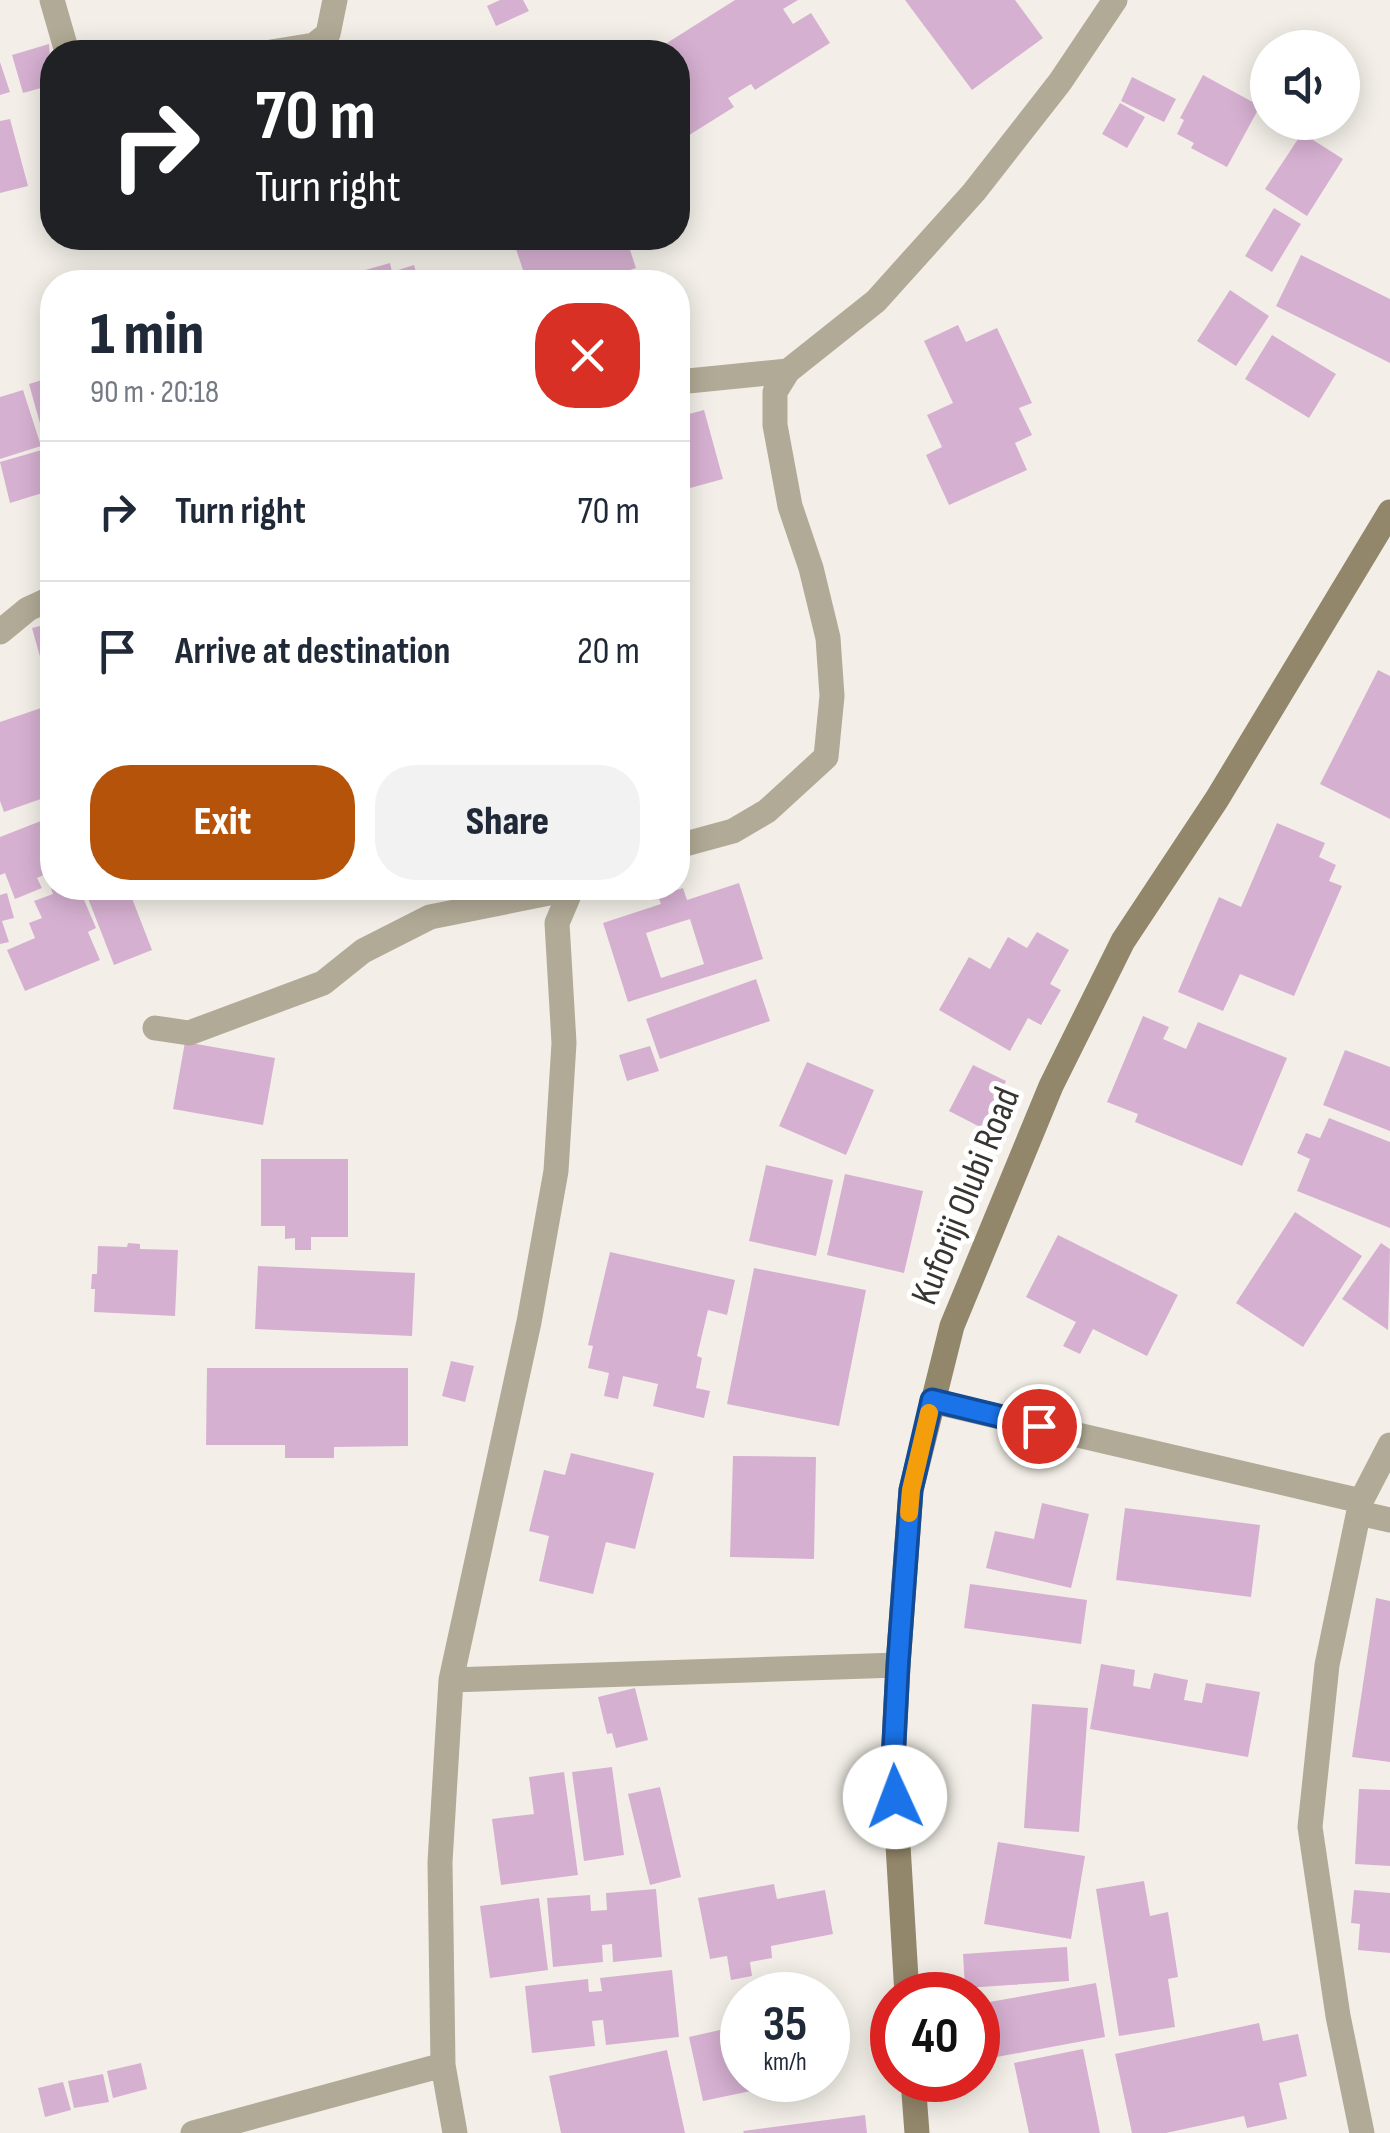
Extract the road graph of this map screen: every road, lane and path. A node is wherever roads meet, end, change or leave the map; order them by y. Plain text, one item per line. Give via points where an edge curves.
1 (52, 0) edge
2 (335, 0) edge
3 (1115, 0) edge
4 (64, 40) edge
5 (320, 40) edge
6 (788, 371) junction
7 (690, 381) edge
8 (1390, 512) edge
9 (40, 604) edge
10 (0, 632) edge
11 (690, 843) edge
12 (506, 900) edge
13 (568, 900) edge
14 (155, 1028) dead end
15 (932, 1400) junction
16 (1390, 1444) edge
17 (1360, 1507) junction
18 (1390, 1520) edge
19 (898, 1665) junction
20 (451, 1680) junction
21 (906, 1972) edge
22 (443, 2065) junction
23 (915, 2102) edge
24 (192, 2133) edge
25 (455, 2133) edge
26 (917, 2133) edge
27 (1362, 2133) edge

1 - 4 street
2 - 5 street via 328,34
3 - 6 street via 974,192 876,302
6 - 7 street
6 - 11 street via 774,392 775,425 790,506 828,638 826,757 767,810 733,830
8 - 15 street, Kuforiji Olubi Road via 1123,942 1051,1086 952,1326
9 - 10 street
12 - 14 street via 430,918 363,950 323,983 188,1032
13 - 20 street via 557,923 564,1042 556,1171
15 - 17 street
15 - 19 street, Kuforiji Olubi Road via 911,1490
16 - 17 street
17 - 18 street
17 - 27 street via 1327,1665 1310,1828
19 - 20 street
19 - 21 street, Kuforiji Olubi Road via 893,1762
20 - 22 street via 440,1862
22 - 24 street
22 - 25 street
23 - 26 street

